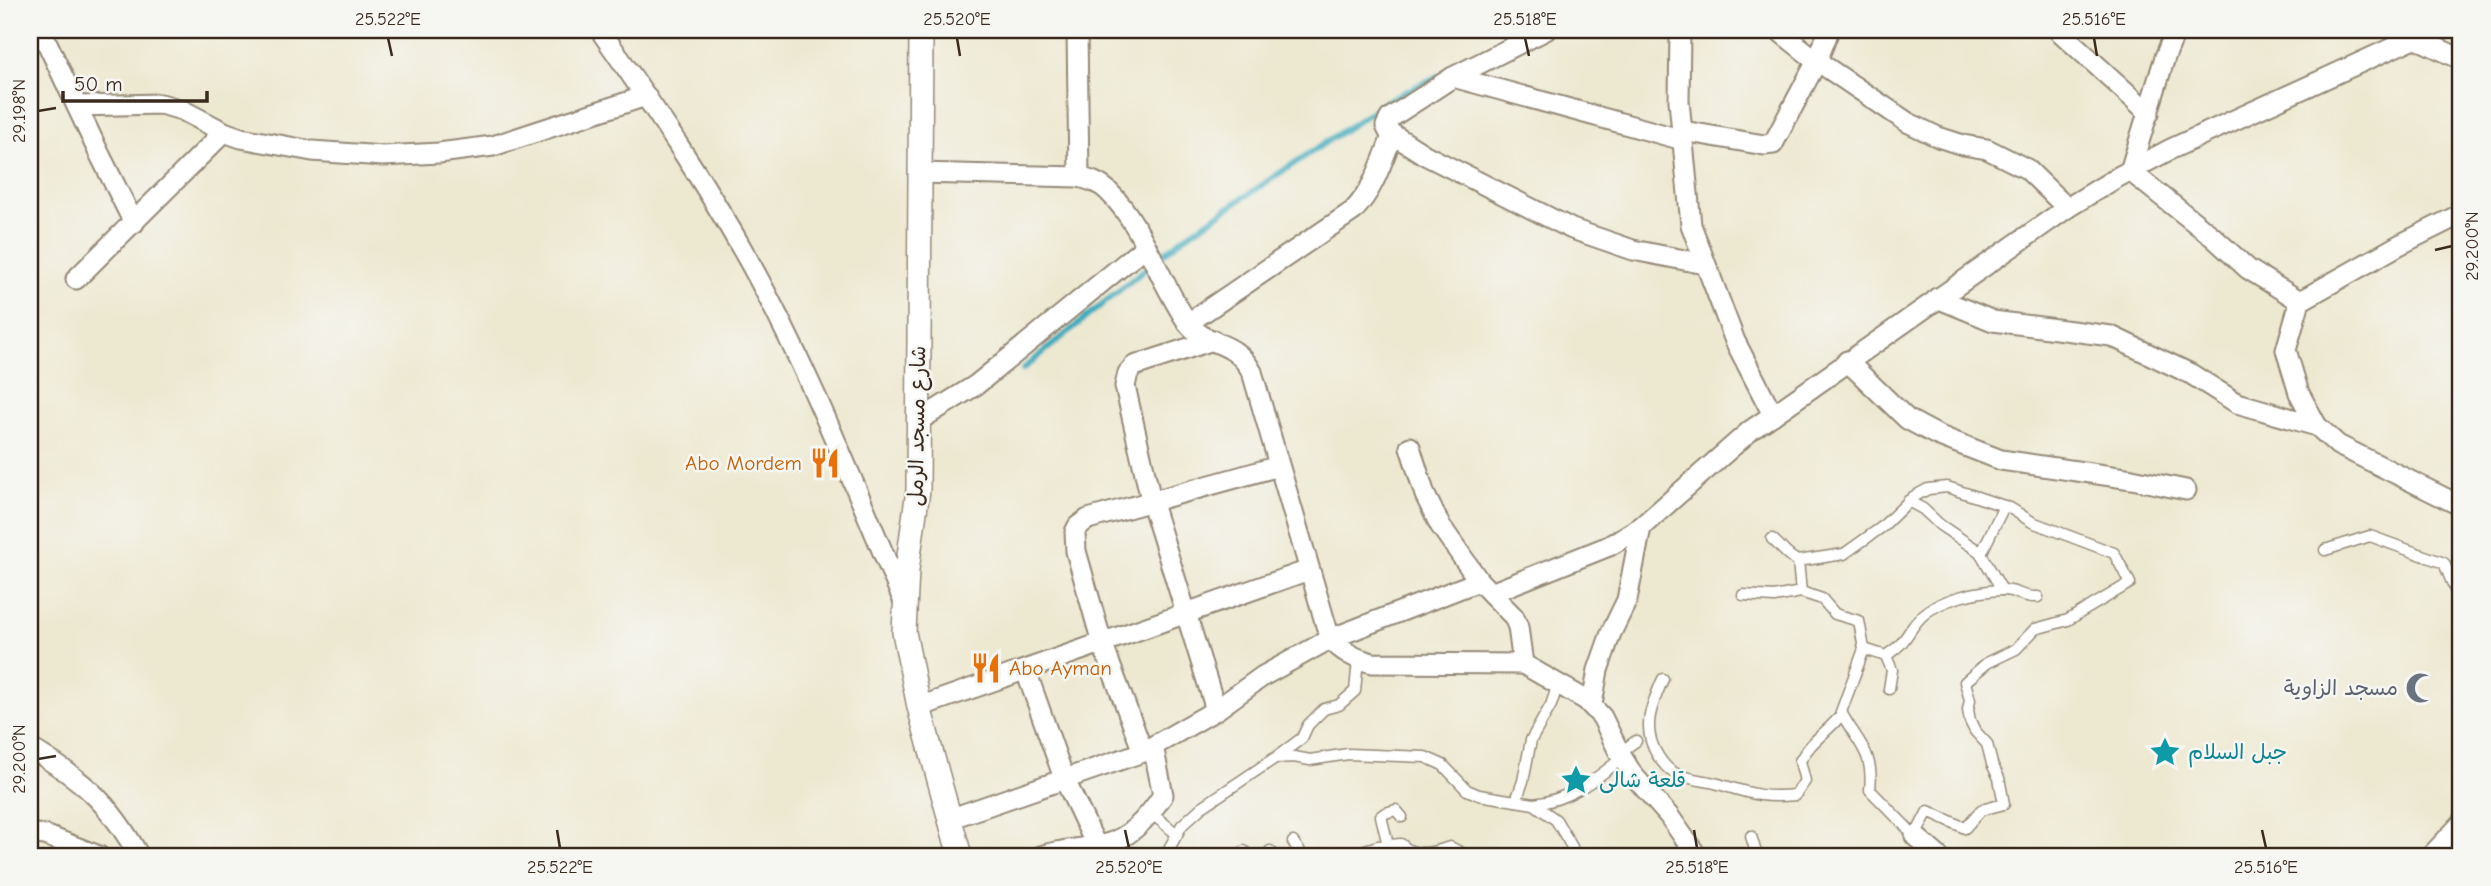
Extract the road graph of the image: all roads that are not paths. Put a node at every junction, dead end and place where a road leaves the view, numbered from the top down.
1 (41, 30) edge
2 (600, 30) edge
3 (921, 30) edge
4 (1077, 30) edge
5 (1546, 30) edge
6 (1680, 30) edge
7 (1778, 30) edge
8 (1829, 30) edge
9 (2058, 30) edge
10 (2176, 30) edge
11 (2406, 34) edge
12 (2461, 59) edge
13 (1817, 61) junction
14 (1453, 77) junction
15 (646, 96) junction
16 (77, 106) junction
17 (2149, 113) junction
18 (224, 132) junction
19 (1392, 136) junction
20 (1683, 136) junction
21 (2130, 171) junction
22 (919, 173) junction
23 (1079, 177) junction
24 (2067, 208) junction
25 (2461, 214) edge
26 (134, 223) junction
27 (1145, 247) junction
28 (1705, 264) junction
29 (76, 279) dead end
30 (1937, 298) junction
31 (2300, 301) junction
32 (1188, 323) junction
33 (1213, 340) junction
34 (1847, 361) junction
35 (1773, 415) junction
36 (918, 421) junction
37 (2317, 426) junction
38 (1410, 447) dead end
39 (1279, 466) junction
40 (2186, 490) dead end
41 (1151, 500) junction
42 (1908, 501) junction
43 (2004, 506) junction
44 (2461, 506) edge
45 (1641, 527) junction
46 (1772, 539) dead end
47 (2325, 550) dead end
48 (1981, 554) junction
49 (1798, 561) junction
50 (1309, 570) junction
51 (1485, 587) junction
52 (2002, 590) junction
53 (1801, 592) junction
54 (1743, 595) dead end
55 (2038, 597) dead end
56 (905, 602) junction
57 (2461, 604) edge
58 (1185, 614) junction
59 (1330, 639) junction
60 (1102, 643) junction
61 (1864, 649) junction
62 (1886, 656) junction
63 (1358, 660) junction
64 (1524, 664) junction
65 (1026, 671) junction
66 (1663, 678) dead end
67 (1558, 684) junction
68 (1889, 689) dead end
69 (1592, 704) junction
70 (919, 708) junction
71 (1216, 710) junction
72 (1842, 714) junction
73 (1636, 741) dead end
74 (30, 748) edge
75 (1148, 749) junction
76 (1621, 756) junction
77 (1275, 758) junction
78 (1064, 778) junction
79 (1516, 801) junction
80 (1534, 804) junction
81 (1151, 813) junction
82 (1402, 817) dead end
83 (949, 819) junction
84 (2461, 824) edge
85 (1177, 834) junction
86 (1751, 836) dead end
87 (1914, 836) junction
88 (30, 837) edge
89 (1293, 842) dead end
90 (1388, 845) junction
91 (1096, 851) edge
92 (1357, 855) edge
93 (1692, 855) edge
94 (99, 856) edge
95 (139, 856) edge
96 (960, 856) edge
97 (1041, 856) edge
98 (1165, 856) edge
99 (1303, 856) edge
100 (1340, 856) edge
101 (1468, 856) edge
102 (1573, 856) edge
103 (1757, 856) edge
104 (1938, 856) edge
105 (2431, 856) edge

1 - 16 street
2 - 15 street
3 - 22 street, شارع مسجد الرمل
4 - 23 street
5 - 14 street
6 - 20 street
7 - 13 street
8 - 13 street
9 - 17 street
10 - 17 street
11 - 12 street
11 - 21 street
13 - 20 street
13 - 24 street
14 - 19 street
14 - 20 street
15 - 18 street
15 - 56 street
16 - 18 street
16 - 26 street
17 - 21 street
18 - 26 street
19 - 28 street
19 - 32 street
20 - 28 street
21 - 24 street
21 - 31 street
22 - 23 street
22 - 36 street, شارع مسجد الرمل
23 - 27 street
24 - 30 street
25 - 31 street
26 - 29 street
27 - 32 street
27 - 36 street
28 - 35 street
30 - 34 street
30 - 37 street
31 - 37 street
32 - 33 street
33 - 39 street
33 - 41 street
34 - 35 street
34 - 40 street
35 - 45 street
36 - 56 street, شارع مسجد الرمل
37 - 44 street
38 - 51 street
39 - 41 street
39 - 50 street
41 - 58 street
41 - 60 street
42 - 43 lane
42 - 48 lane
42 - 49 lane
43 - 48 lane
43 - 87 lane
45 - 51 street
45 - 69 street
46 - 49 lane
47 - 57 lane
48 - 52 lane
49 - 53 lane
50 - 58 street
50 - 59 street
51 - 59 street
51 - 64 street
52 - 55 lane
52 - 62 lane
53 - 54 lane
53 - 61 lane
56 - 70 street, شارع مسجد الرمل
58 - 60 street
58 - 71 street
59 - 63 street
59 - 71 street
60 - 65 street
60 - 75 street
61 - 62 lane
61 - 72 lane
62 - 68 lane
63 - 64 street
63 - 77 lane
64 - 67 street
65 - 70 street
65 - 78 street
66 - 72 lane
67 - 69 street
67 - 79 lane
69 - 76 street
70 - 83 street, شارع مسجد الرمل
71 - 75 street
72 - 87 lane
73 - 76 lane
74 - 95 street
75 - 78 street
75 - 81 street
76 - 80 lane
76 - 93 street
77 - 79 lane
77 - 85 lane
78 - 83 street
78 - 91 street
79 - 80 lane
80 - 102 lane
81 - 85 lane
81 - 91 street
82 - 90 lane
83 - 96 street, شارع مسجد الرمل
84 - 105 street
85 - 98 lane
86 - 103 lane
87 - 104 street
88 - 94 street
89 - 99 lane
90 - 92 lane
90 - 101 lane
91 - 97 street
92 - 100 lane

